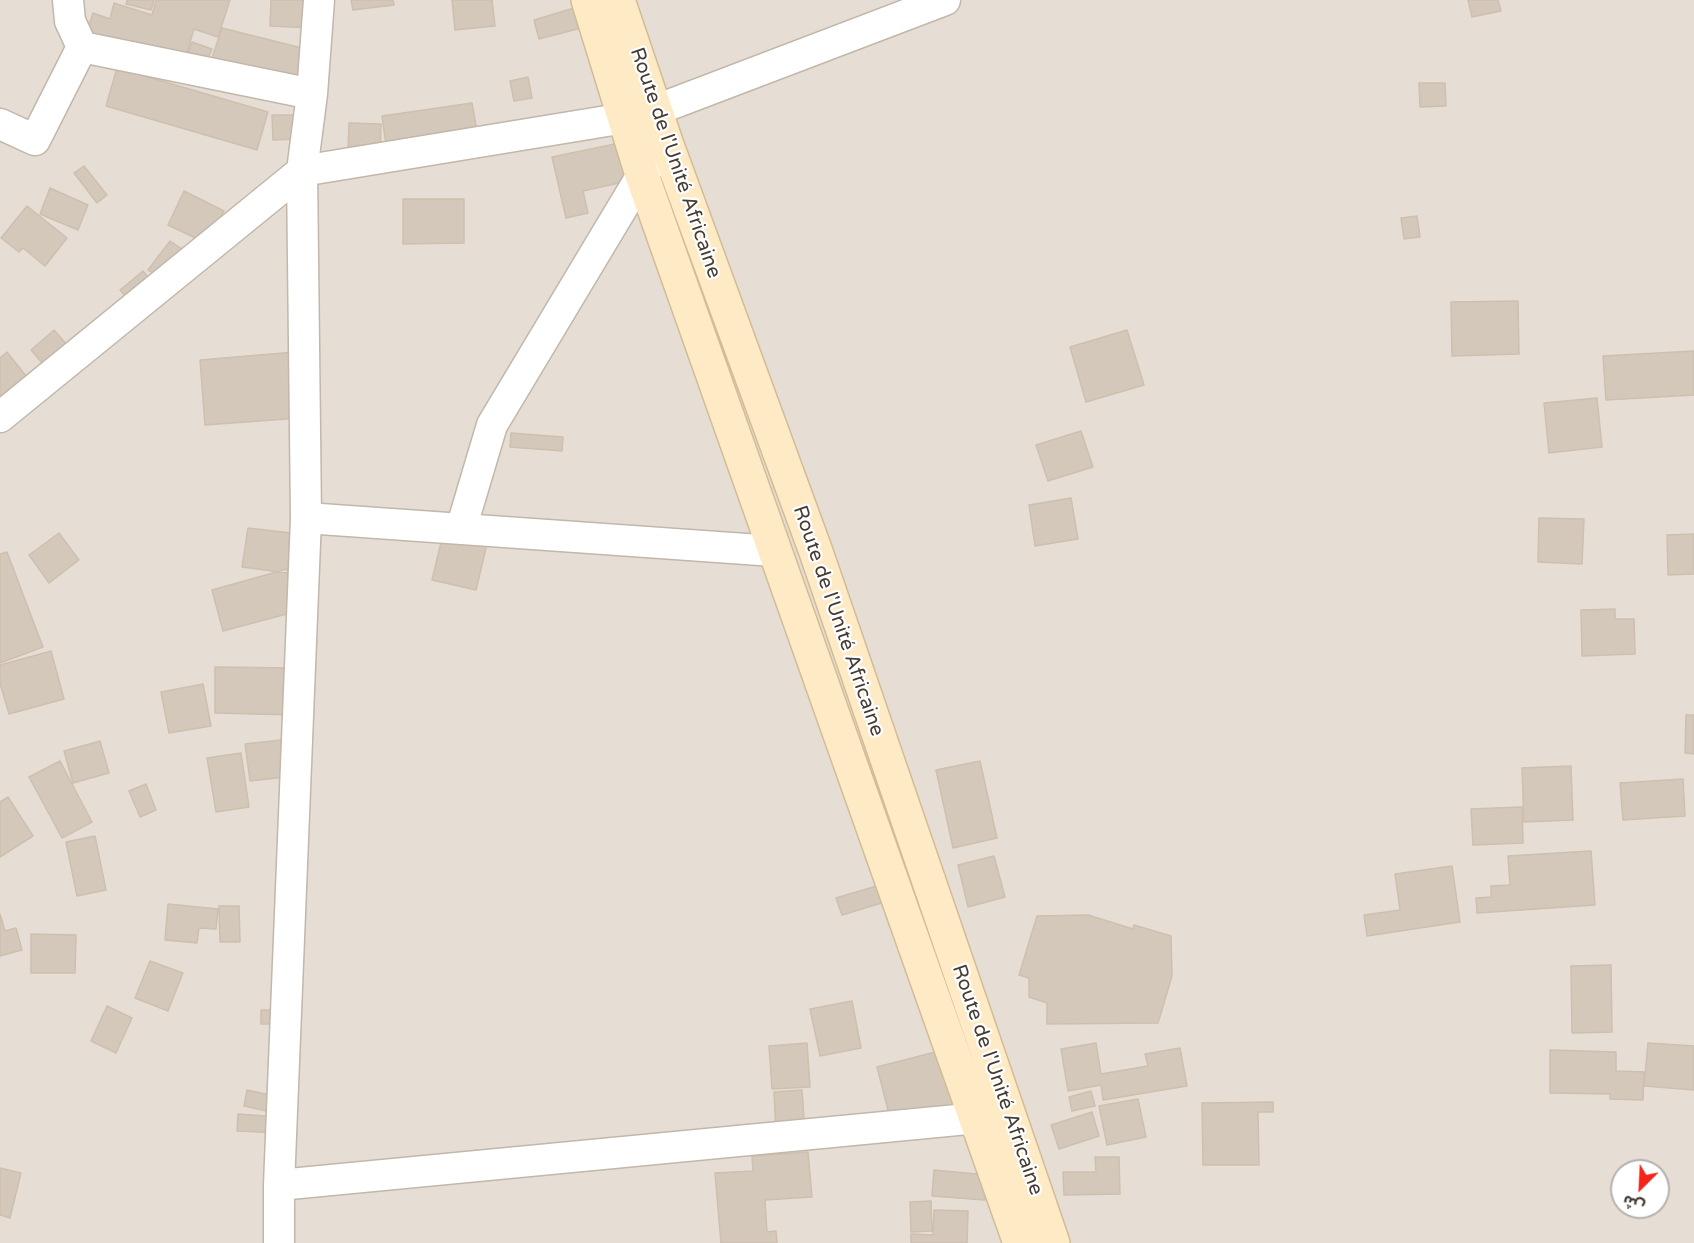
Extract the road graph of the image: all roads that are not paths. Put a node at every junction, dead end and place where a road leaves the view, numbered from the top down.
1 (68, 0) edge
2 (319, 0) edge
3 (588, 0) edge
4 (618, 0) edge
5 (945, 0) edge
6 (82, 47) junction
7 (312, 94) junction
8 (656, 110) junction
9 (625, 118) junction
10 (0, 124) edge
11 (667, 145) junction
12 (302, 171) junction
13 (642, 175) junction
14 (0, 417) edge
15 (306, 518) junction
16 (461, 529) junction
17 (774, 551) junction
18 (992, 1116) junction
19 (279, 1185) junction
20 (279, 1243) edge
21 (1020, 1243) edge
22 (1053, 1243) edge

1 - 6 street
2 - 7 street
3 - 9 main road, Route de l'Unité Africaine
4 - 8 main road, Route de l'Unité Africaine
5 - 8 street
6 - 7 street
6 - 10 street
7 - 12 street
8 - 9 street
8 - 11 main road, Route de l'Unité Africaine
9 - 12 street
9 - 13 main road, Route de l'Unité Africaine
11 - 13 street
11 - 18 main road, Route de l'Unité Africaine
12 - 14 street
12 - 15 street
13 - 16 street
13 - 17 main road, Route de l'Unité Africaine
15 - 16 street
15 - 19 street
16 - 17 street
17 - 18 main road, Route de l'Unité Africaine
18 - 19 street
18 - 21 main road, Route de l'Unité Africaine
18 - 22 main road, Route de l'Unité Africaine
19 - 20 street

